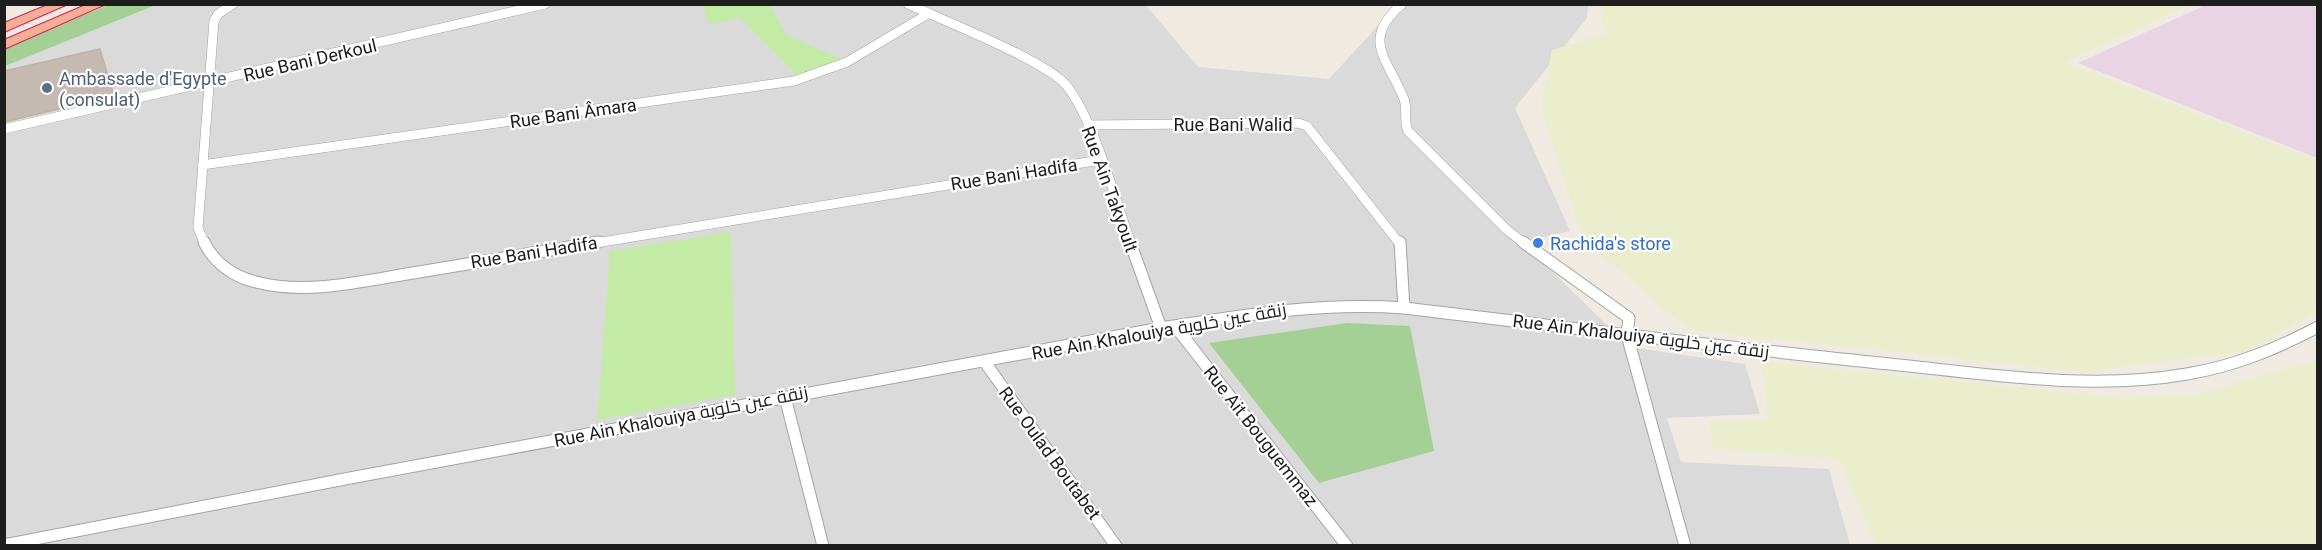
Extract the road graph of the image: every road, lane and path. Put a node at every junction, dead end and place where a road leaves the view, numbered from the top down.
1 (39, 4) edge
2 (62, 4) edge
3 (77, 4) edge
4 (99, 4) edge
5 (233, 4) edge
6 (545, 4) edge
7 (908, 4) edge
8 (1402, 4) edge
9 (928, 14) junction
10 (4, 18) edge
11 (4, 28) edge
12 (4, 35) edge
13 (4, 45) edge
14 (209, 84) junction
15 (1088, 125) junction
16 (4, 129) edge
17 (1100, 160) junction
18 (202, 165) junction
19 (1404, 308) junction
20 (1175, 326) junction
21 (2318, 327) edge
22 (1161, 328) junction
23 (1627, 335) junction
24 (984, 361) junction
25 (784, 397) junction
26 (4, 545) edge
27 (823, 546) edge
28 (1116, 546) edge
29 (1347, 546) edge
30 (1685, 546) edge

1 - 10 highway
2 - 11 highway
3 - 12 highway
4 - 13 highway
5 - 14 street, Rue Bani Hadifa
6 - 14 street, Rue Bani Derkoul
7 - 9 street, Rue Ain Takyoult
8 - 23 street
9 - 15 street, Rue Ain Takyoult
9 - 18 street, Rue Bani Âmara
14 - 16 street, Rue Bani Derkoul
14 - 18 street, Rue Bani Hadifa
15 - 17 street, Rue Ain Takyoult
15 - 19 street, Rue Bani Walid
17 - 18 street, Rue Bani Hadifa
17 - 22 street, Rue Ain Takyoult
19 - 20 street, Rue Ain Khalouiya زنقة عين خلوية
19 - 23 street, Rue Ain Khalouiya زنقة عين خلوية
20 - 22 street, Rue Ain Khalouiya زنقة عين خلوية
20 - 29 street, Rue Ait Bouguemmaz
21 - 23 street, Rue Ain Khalouiya زنقة عين خلوية
22 - 24 street, Rue Ain Khalouiya زنقة عين خلوية
23 - 30 street
24 - 25 street, Rue Ain Khalouiya زنقة عين خلوية
24 - 28 street, Rue Oulad Boutabet
25 - 26 street, Rue Ain Khalouiya زنقة عين خلوية
25 - 27 street

